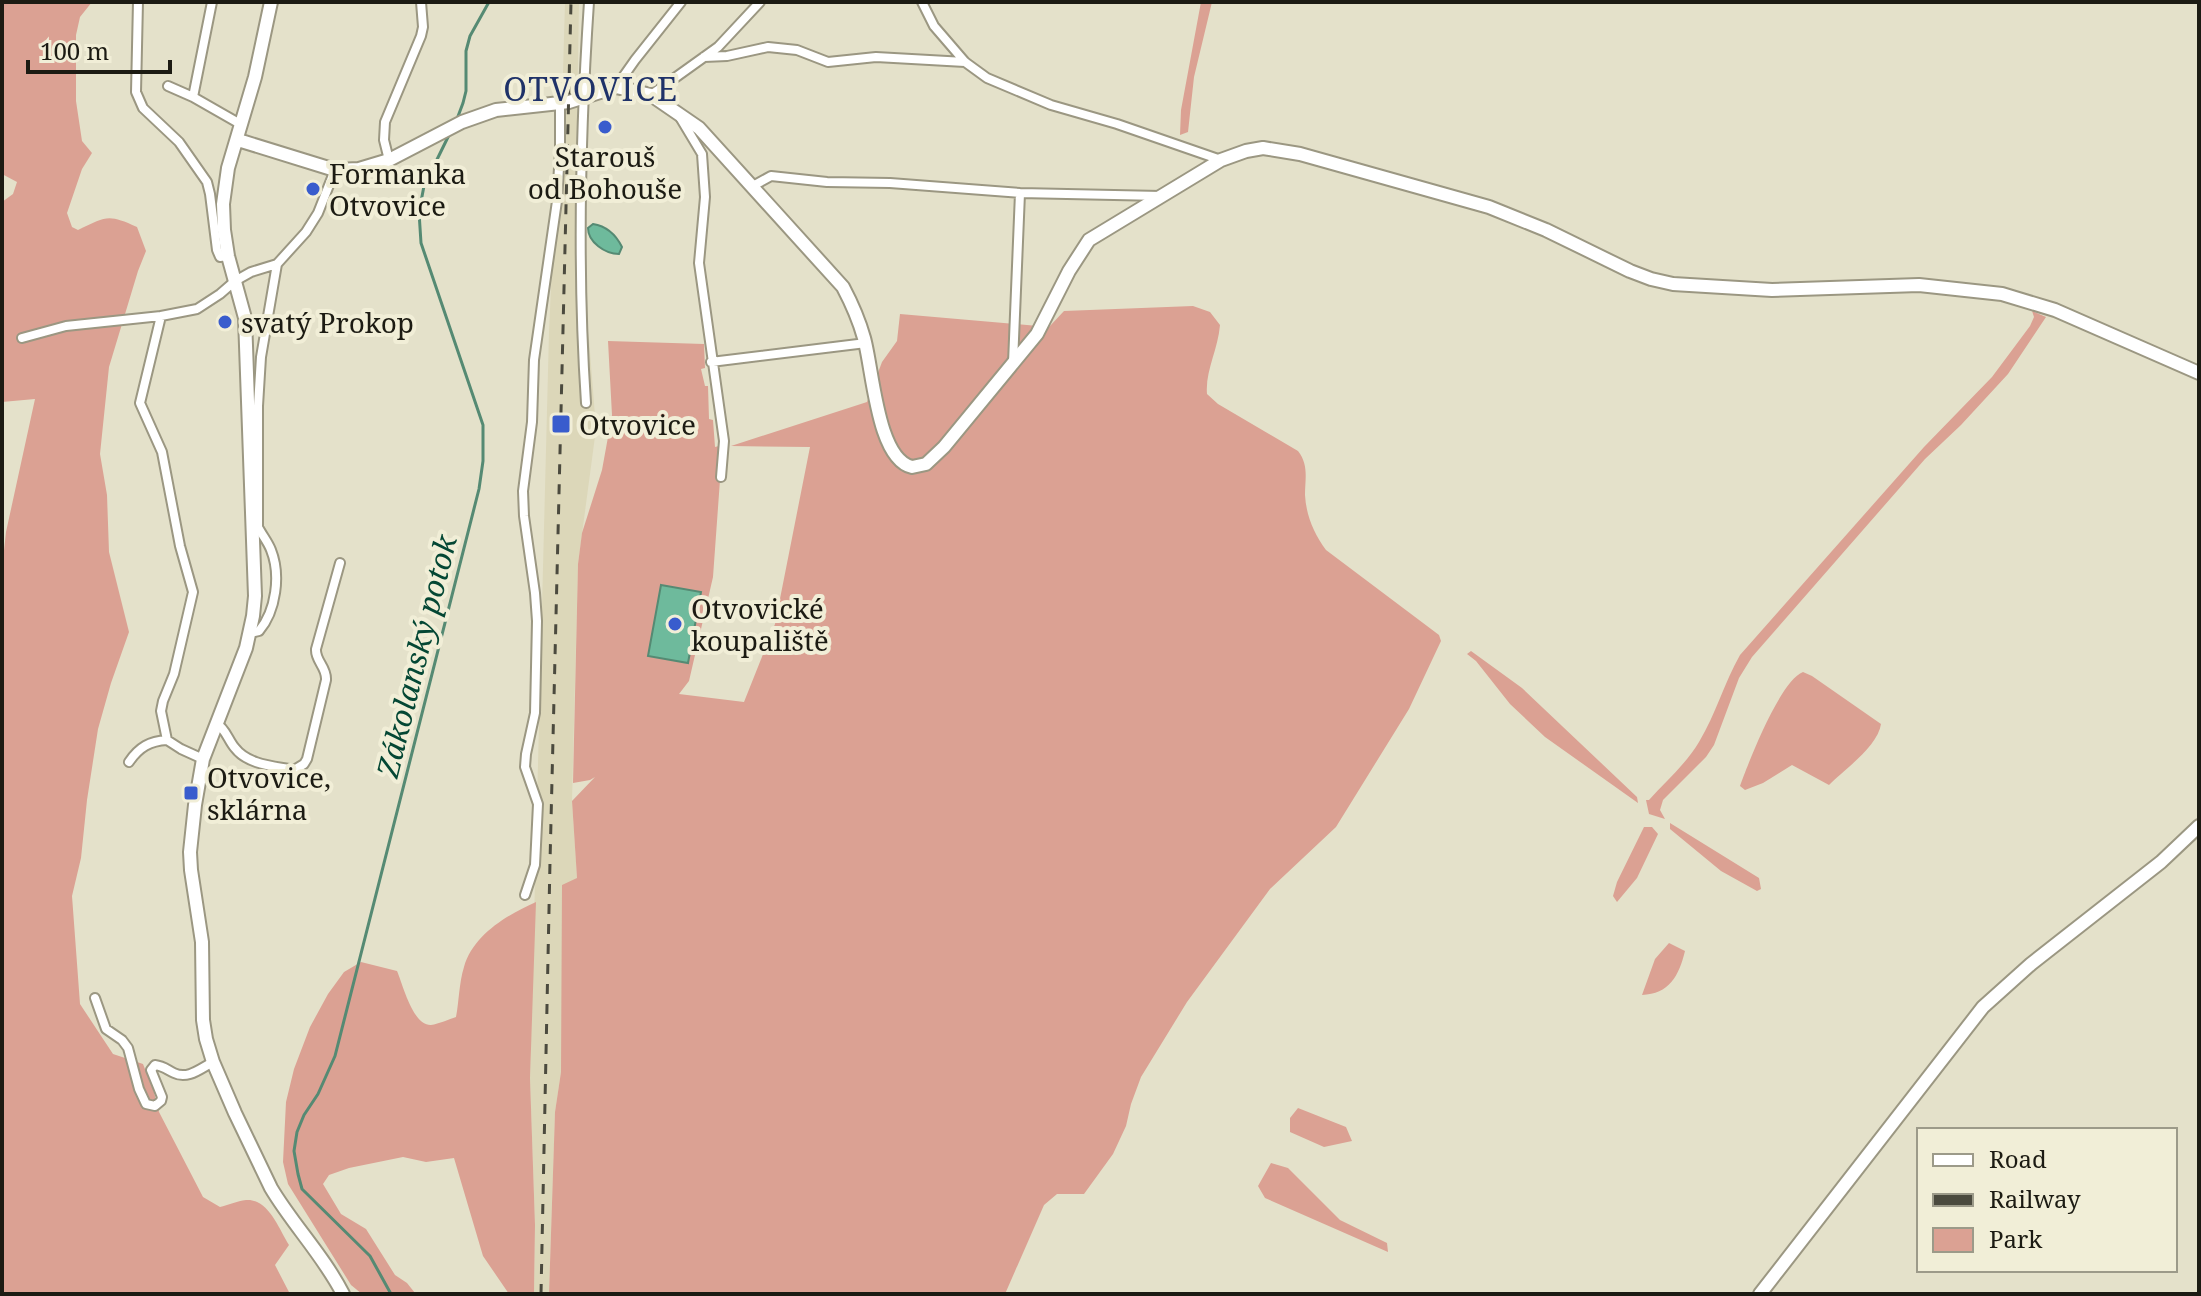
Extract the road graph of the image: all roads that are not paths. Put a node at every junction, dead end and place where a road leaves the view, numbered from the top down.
1 (138, 2) edge
2 (212, 2) edge
3 (271, 2) edge
4 (421, 2) edge
5 (589, 2) edge
6 (681, 2) edge
7 (760, 2) edge
8 (922, 2) edge
9 (704, 57) junction
10 (965, 62) junction
11 (168, 86) dead end
12 (616, 87) junction
13 (651, 95) junction
14 (193, 97) junction
15 (582, 98) junction
16 (560, 103) junction
17 (679, 115) junction
18 (242, 125) junction
19 (238, 140) junction
20 (389, 160) junction
21 (1221, 160) junction
22 (335, 170) junction
23 (751, 187) junction
24 (1020, 193) junction
25 (1162, 196) junction
26 (228, 256) junction
27 (277, 264) junction
28 (235, 281) junction
29 (161, 316) junction
30 (22, 338) dead end
31 (866, 343) junction
32 (711, 362) junction
33 (1013, 364) junction
34 (2199, 373) edge
35 (586, 403) dead end
36 (721, 477) dead end
37 (255, 530) junction
38 (340, 563) dead end
39 (250, 633) junction
40 (216, 723) junction
41 (167, 740) junction
42 (203, 759) junction
43 (129, 762) dead end
44 (2199, 826) edge
45 (525, 895) dead end
46 (95, 998) dead end
47 (213, 1062) junction
48 (343, 1294) edge
49 (1760, 1294) edge

1 - 26 street
2 - 14 street
3 - 18 street
4 - 20 street
5 - 15 street
6 - 12 street
7 - 9 street
8 - 10 street
9 - 10 street
9 - 13 street
10 - 21 street
11 - 14 street
12 - 13 street
12 - 15 street
13 - 17 street
14 - 18 street
15 - 16 street
15 - 35 street
16 - 20 street
16 - 45 street
17 - 23 street
17 - 32 street
18 - 19 street
19 - 22 street
19 - 26 street
20 - 22 street
21 - 25 street
21 - 34 street
22 - 27 street
23 - 24 street
23 - 31 street
24 - 25 street
24 - 33 street
25 - 33 street
26 - 28 street
27 - 28 street
27 - 37 street
28 - 29 street
28 - 37 street
29 - 30 street
29 - 41 street
31 - 32 street
31 - 33 street
32 - 36 street
37 - 39 street
37 - 39 street
38 - 40 street
39 - 40 street
40 - 42 street
41 - 42 street
41 - 43 street
42 - 47 street
44 - 49 street
46 - 47 street
47 - 48 street

